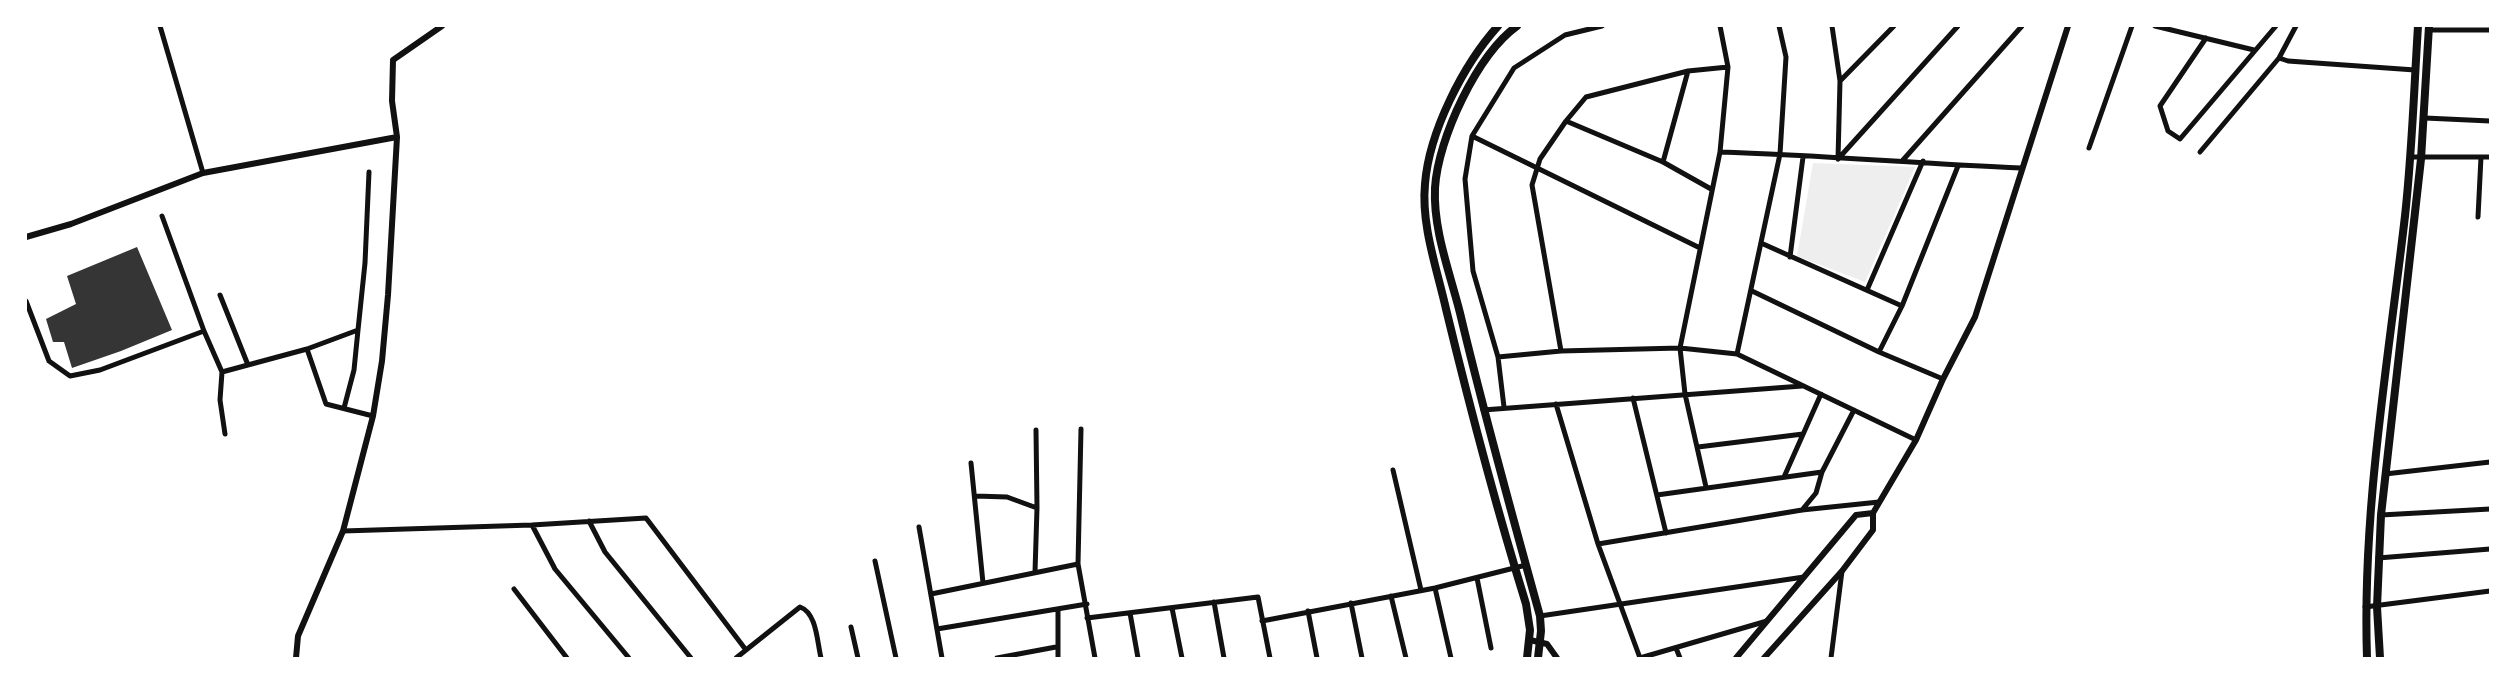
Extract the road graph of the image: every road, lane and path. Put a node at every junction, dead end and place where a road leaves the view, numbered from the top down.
1 (160, 26) edge
2 (442, 26) edge
3 (1498, 26) edge
4 (1517, 26) edge
5 (1602, 26) edge
6 (1720, 26) edge
7 (1779, 26) edge
8 (1832, 26) edge
9 (1894, 26) edge
10 (1958, 26) edge
11 (2022, 26) edge
12 (2068, 26) edge
13 (2132, 26) edge
14 (2156, 26) edge
15 (2276, 26) edge
16 (2296, 26) edge
17 (2418, 26) edge
18 (2429, 28) edge
19 (2490, 30) edge
20 (2206, 38) junction
21 (2254, 50) junction
22 (2279, 58) junction
23 (1728, 67) junction
24 (2415, 70) junction
25 (1688, 71) junction
26 (1840, 81) junction
27 (2425, 118) junction
28 (1566, 121) junction
29 (2490, 121) edge
30 (1472, 136) junction
31 (397, 137) junction
32 (2090, 148) dead end
33 (1720, 152) junction
34 (2200, 152) dead end
35 (1780, 154) junction
36 (1803, 156) junction
37 (2410, 157) junction
38 (2481, 157) junction
39 (2490, 157) edge
40 (1838, 159) junction
41 (2421, 159) junction
42 (1904, 160) junction
43 (1923, 161) junction
44 (1663, 162) junction
45 (1958, 166) junction
46 (2022, 168) junction
47 (1537, 169) junction
48 (369, 171) dead end
49 (202, 173) junction
50 (1711, 189) junction
51 (162, 216) dead end
52 (2478, 217) dead end
53 (26, 237) edge
54 (1761, 243) junction
55 (1700, 248) junction
56 (2401, 251) junction
57 (2411, 252) junction
58 (1790, 257) junction
59 (1867, 290) junction
60 (1752, 291) junction
61 (220, 295) dead end
62 (26, 301) edge
63 (1902, 306) junction
64 (358, 330) junction
65 (204, 331) junction
66 (1680, 348) junction
67 (307, 349) junction
68 (1561, 351) junction
69 (1879, 352) junction
70 (1737, 354) junction
71 (1498, 357) junction
72 (248, 365) junction
73 (222, 372) junction
74 (1943, 379) junction
75 (1804, 386) junction
76 (1685, 394) junction
77 (1821, 394) junction
78 (1633, 398) junction
79 (1556, 404) junction
80 (1504, 407) junction
81 (344, 408) junction
82 (1483, 410) junction
83 (1854, 410) junction
84 (373, 416) junction
85 (1081, 429) dead end
86 (1036, 430) dead end
87 (225, 434) dead end
88 (1803, 434) junction
89 (1916, 440) junction
90 (1698, 447) junction
91 (2490, 462) edge
92 (971, 463) dead end
93 (1394, 470) dead end
94 (1822, 472) junction
95 (2385, 474) junction
96 (1785, 477) junction
97 (1706, 487) junction
98 (1657, 495) junction
99 (975, 496) junction
100 (1879, 502) junction
101 (1037, 508) junction
102 (2490, 508) edge
103 (1802, 510) junction
104 (1873, 513) junction
105 (2381, 514) junction
106 (589, 521) junction
107 (531, 525) junction
108 (920, 527) dead end
109 (343, 531) junction
110 (1666, 532) junction
111 (1598, 544) junction
112 (2490, 549) edge
113 (2379, 558) junction
114 (875, 561) dead end
115 (1078, 564) junction
116 (1526, 565) junction
117 (1515, 568) junction
118 (1842, 571) junction
119 (1035, 572) junction
120 (1804, 577) junction
121 (1477, 578) junction
122 (983, 583) junction
123 (514, 588) dead end
124 (1435, 588) junction
125 (1421, 590) junction
126 (2490, 591) edge
127 (931, 594) junction
128 (1391, 596) junction
129 (1214, 602) junction
130 (1351, 603) junction
131 (1619, 603) junction
132 (1087, 604) junction
133 (2365, 607) junction
134 (2377, 607) junction
135 (1172, 608) junction
136 (1058, 610) junction
137 (1308, 611) junction
138 (1130, 613) junction
139 (1540, 616) junction
140 (1087, 618) junction
141 (1262, 621) junction
142 (1767, 621) junction
143 (851, 627) dead end
144 (937, 629) junction
145 (1530, 640) junction
146 (1540, 642) junction
147 (1056, 647) junction
148 (1491, 648) dead end
149 (1676, 648) junction
150 (746, 650) junction
151 (296, 658) edge
152 (567, 658) edge
153 (629, 658) edge
154 (691, 658) edge
155 (736, 658) edge
156 (820, 658) edge
157 (858, 658) edge
158 (896, 658) edge
159 (942, 658) edge
160 (997, 658) edge
161 (1058, 658) edge
162 (1095, 658) edge
163 (1138, 658) edge
164 (1182, 658) edge
165 (1224, 658) edge
166 (1270, 658) edge
167 (1317, 658) edge
168 (1362, 658) edge
169 (1406, 658) edge
170 (1451, 658) edge
171 (1527, 658) edge
172 (1538, 658) edge
173 (1557, 658) edge
174 (1640, 658) edge
175 (1680, 658) edge
176 (1736, 658) edge
177 (1764, 658) edge
178 (1831, 658) edge
179 (2367, 658) edge
180 (2380, 658) edge

1 - 49 street
2 - 31 street
3 - 117 main road
4 - 82 main road
5 - 30 street
6 - 23 street
7 - 35 street
8 - 26 street
9 - 26 street
10 - 40 street
11 - 42 street
12 - 46 street
13 - 32 street
14 - 20 street
15 - 21 street
16 - 22 street
17 - 24 main road
18 - 19 street
18 - 27 main road
20 - 21 street
20 - 21 street
22 - 24 street
22 - 34 street
23 - 25 street
23 - 33 street
24 - 37 main road
25 - 28 street
25 - 44 street
26 - 40 street
27 - 29 street
27 - 41 main road
28 - 44 street
28 - 47 street
30 - 47 street
30 - 71 street
31 - 49 street
31 - 84 street
33 - 35 street
33 - 50 street
35 - 36 street
35 - 54 street
36 - 40 street
36 - 58 street
37 - 41 street
37 - 56 main road
38 - 39 street
38 - 41 street
38 - 52 street
40 - 42 street
41 - 57 main road
42 - 43 street
43 - 45 street
43 - 59 street
44 - 50 street
45 - 46 street
45 - 63 street
46 - 74 street
47 - 55 street
47 - 68 street
48 - 64 street
49 - 53 street
50 - 55 street
51 - 65 street
54 - 58 street
54 - 60 street
55 - 66 street
56 - 57 main road
56 - 133 main road
57 - 95 main road
58 - 59 street
59 - 63 street
60 - 69 street
60 - 70 street
61 - 72 street
62 - 65 street
63 - 69 street
64 - 67 street
64 - 81 street
65 - 73 street
66 - 68 street
66 - 70 street
66 - 76 street
67 - 72 street
67 - 81 street
68 - 71 street
69 - 74 street
70 - 75 street
71 - 80 street
72 - 73 street
73 - 87 street
74 - 89 street
75 - 76 street
75 - 77 street
76 - 78 street
76 - 90 street
77 - 83 street
77 - 88 street
78 - 79 street
78 - 98 street
79 - 80 street
79 - 111 street
80 - 82 street
81 - 84 street
82 - 116 main road
83 - 89 street
83 - 94 street
84 - 109 street
85 - 115 street
86 - 101 street
88 - 90 street
88 - 96 street
89 - 100 street
90 - 97 street
91 - 95 street
92 - 99 street
93 - 125 street
94 - 96 street
94 - 103 street
95 - 105 main road
96 - 97 street
97 - 98 street
98 - 110 street
99 - 101 street
99 - 122 street
100 - 103 street
100 - 104 street
101 - 119 street
102 - 105 street
103 - 110 street
104 - 118 street
104 - 120 street
105 - 113 main road
106 - 107 street
106 - 150 street
106 - 154 street
107 - 109 street
107 - 153 street
108 - 127 street
109 - 151 street
110 - 111 street
111 - 131 street
112 - 113 street
113 - 134 main road
114 - 158 street
115 - 119 street
115 - 132 street
116 - 117 street
116 - 139 main road
117 - 121 street
117 - 145 main road
118 - 177 street
118 - 178 street
119 - 122 street
120 - 131 street
120 - 142 street
121 - 124 street
121 - 148 street
122 - 127 street
123 - 152 street
124 - 125 street
124 - 170 street
125 - 128 street
126 - 134 street
127 - 144 street
128 - 130 street
128 - 169 street
129 - 135 street
129 - 141 street
129 - 165 street
130 - 137 street
130 - 168 street
131 - 139 street
131 - 174 street
132 - 136 street
132 - 140 street
133 - 134 street
133 - 179 main road
134 - 180 main road
135 - 138 street
135 - 164 street
136 - 144 street
136 - 147 street
137 - 141 street
137 - 167 street
138 - 140 street
138 - 163 street
139 - 146 main road
140 - 162 street
141 - 166 street
142 - 149 street
142 - 176 street
143 - 157 street
144 - 159 street
145 - 146 street
145 - 171 main road
146 - 172 main road
146 - 173 street
147 - 160 street
147 - 161 street
149 - 174 street
149 - 175 street
150 - 155 street
150 - 156 street

